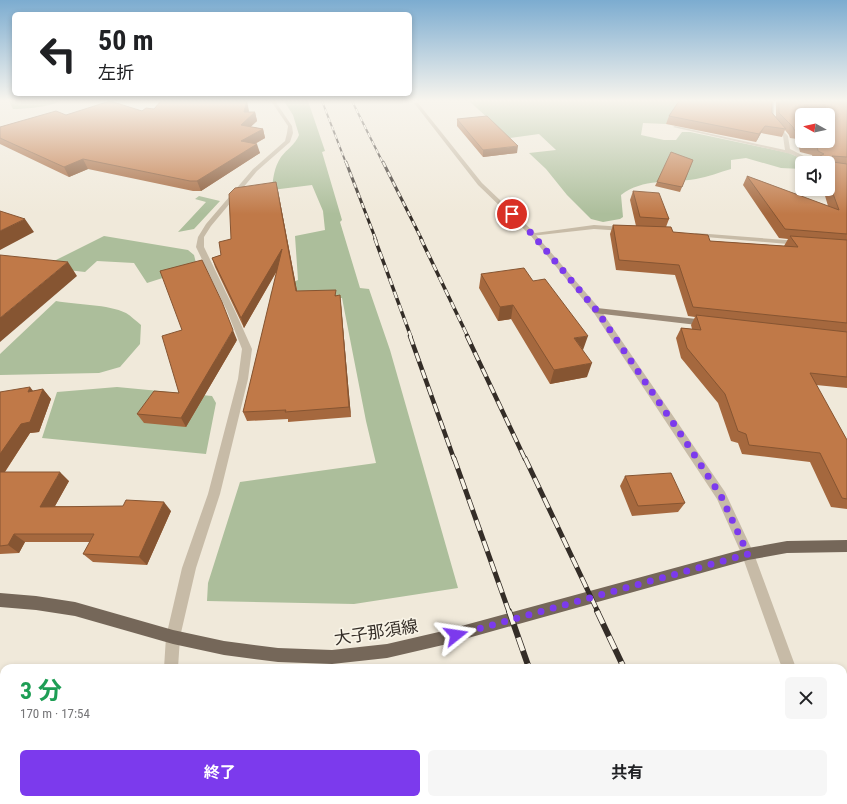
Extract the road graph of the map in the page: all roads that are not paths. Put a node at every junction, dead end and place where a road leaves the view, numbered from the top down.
1 (288, 139) edge
2 (444, 139) edge
3 (729, 139) edge
4 (786, 139) edge
5 (792, 152) junction
6 (800, 156) edge
7 (632, 229) edge
8 (687, 234) edge
9 (533, 235) junction
10 (803, 244) edge
11 (597, 311) junction
12 (717, 324) edge
13 (847, 546) edge
14 (748, 554) junction
15 (0, 600) edge
16 (173, 637) junction
17 (171, 664) edge
18 (788, 664) edge

1 - 16 street
2 - 9 street
3 - 5 street
4 - 5 street
5 - 6 street
7 - 9 street
8 - 10 street
9 - 11 street
11 - 12 main road
11 - 14 street
13 - 14 main road, 大子那須線
14 - 16 main road, 大子那須線
14 - 18 street
15 - 16 main road, 大子那須線
16 - 17 street

